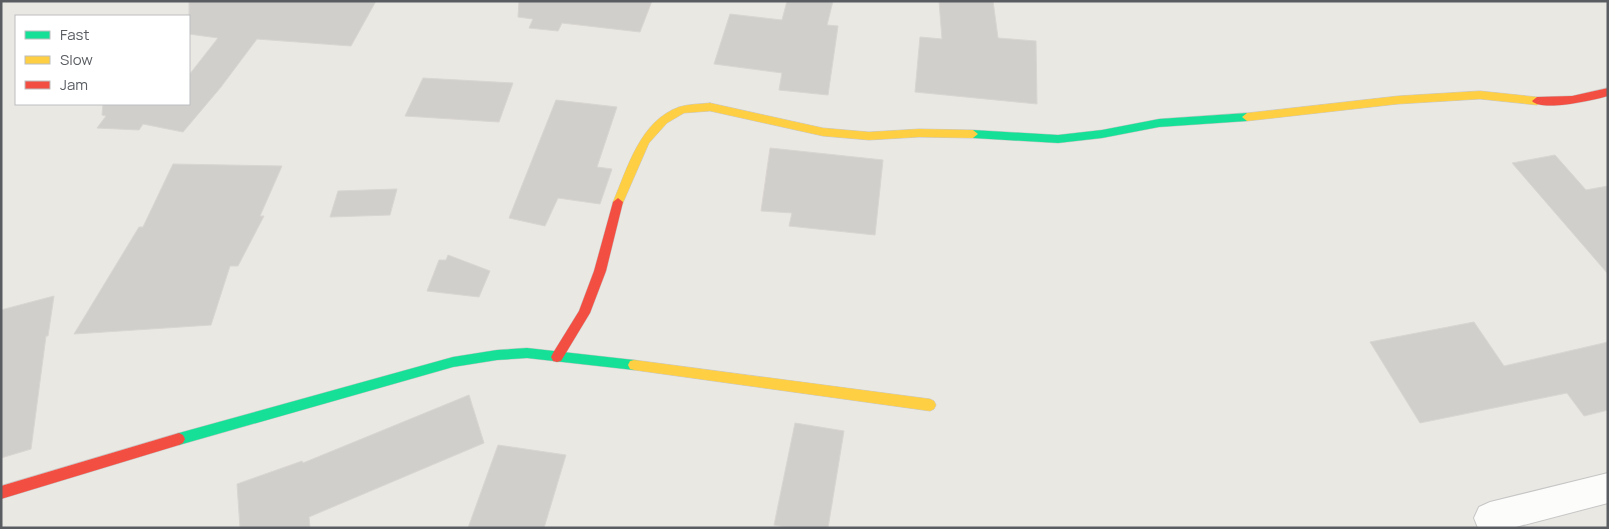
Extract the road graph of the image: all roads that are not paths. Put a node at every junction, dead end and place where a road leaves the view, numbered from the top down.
1 (1608, 92) edge
2 (557, 357) junction
3 (930, 405) dead end
4 (1608, 488) edge
5 (1, 494) edge
6 (1490, 518) dead end

1 - 2 street
2 - 3 street
2 - 5 street
4 - 6 street

